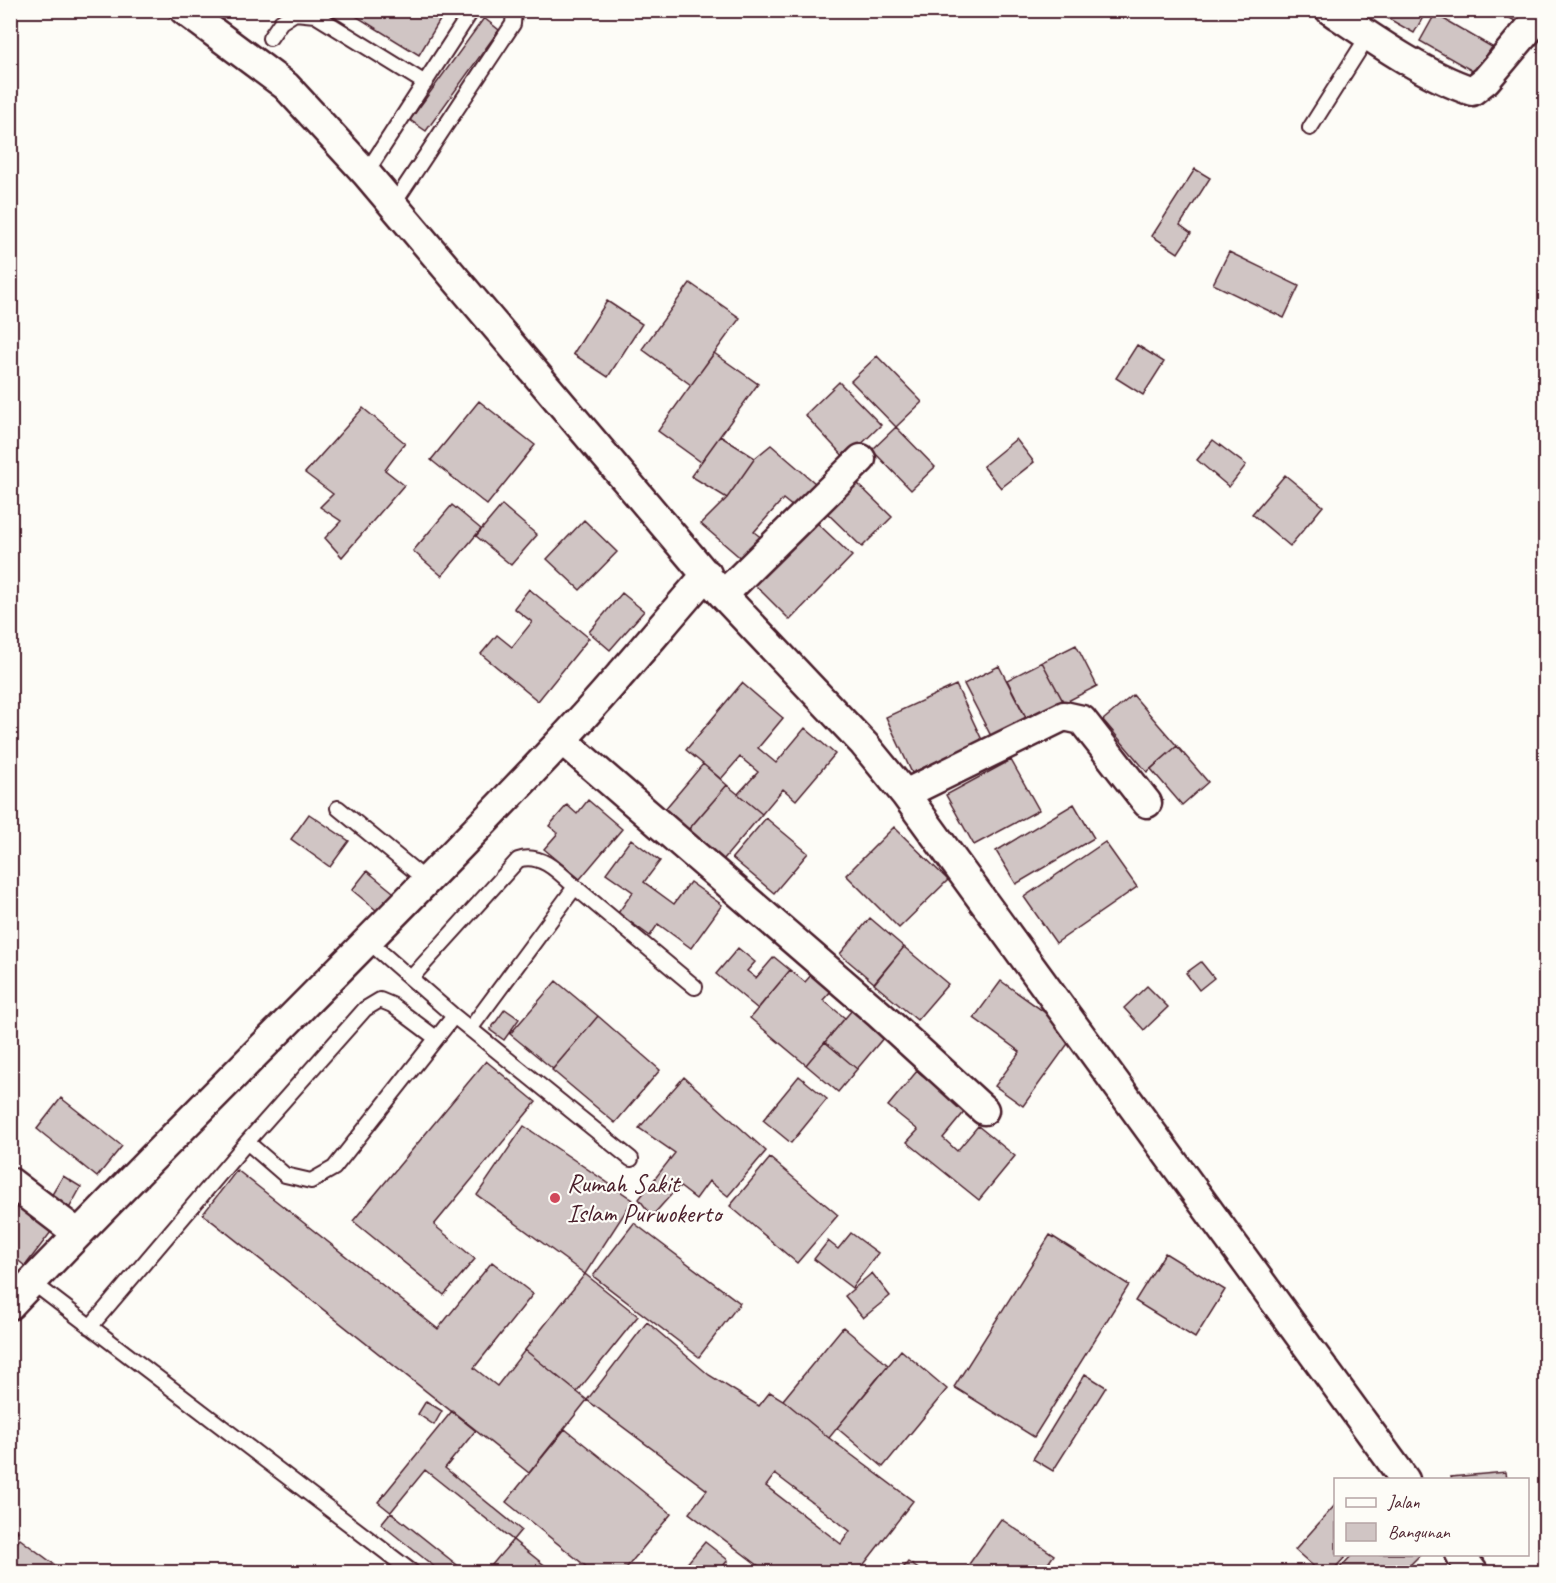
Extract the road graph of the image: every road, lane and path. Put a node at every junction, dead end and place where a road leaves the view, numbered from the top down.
1 (184, 10) edge
2 (472, 10) edge
3 (514, 10) edge
4 (1330, 10) edge
5 (1545, 10) edge
6 (1368, 36) junction
7 (270, 38) dead end
8 (425, 83) junction
9 (1310, 128) dead end
10 (366, 173) junction
11 (393, 206) junction
12 (861, 459) dead end
13 (715, 584) junction
14 (562, 740) junction
15 (905, 794) junction
16 (1147, 803) dead end
17 (338, 808) dead end
18 (427, 881) junction
19 (575, 887) junction
20 (368, 941) junction
21 (411, 978) junction
22 (695, 987) dead end
23 (454, 1016) junction
24 (470, 1029) junction
25 (436, 1038) junction
26 (984, 1110) dead end
27 (247, 1142) junction
28 (631, 1159) dead end
29 (10, 1182) edge
30 (77, 1233) junction
31 (32, 1282) junction
32 (10, 1305) edge
33 (90, 1327) junction
34 (1404, 1478) edge
35 (1461, 1556) edge
36 (412, 1572) edge
37 (1473, 1572) edge

1 - 10 street
2 - 8 lane
3 - 11 lane
4 - 6 street
5 - 6 street
6 - 9 lane
7 - 8 lane
8 - 10 lane
10 - 11 street
11 - 13 street
12 - 13 street
13 - 14 street
13 - 15 street
14 - 18 street
14 - 26 street
15 - 16 street
15 - 34 street
17 - 18 lane
18 - 20 street
19 - 21 lane
19 - 22 lane
19 - 24 lane
20 - 21 lane
20 - 30 street
21 - 23 lane
23 - 24 lane
23 - 25 lane
24 - 28 lane
25 - 27 lane
25 - 27 lane
27 - 33 lane
29 - 30 street
30 - 31 street
31 - 32 street
31 - 33 lane
33 - 36 lane
35 - 37 street

